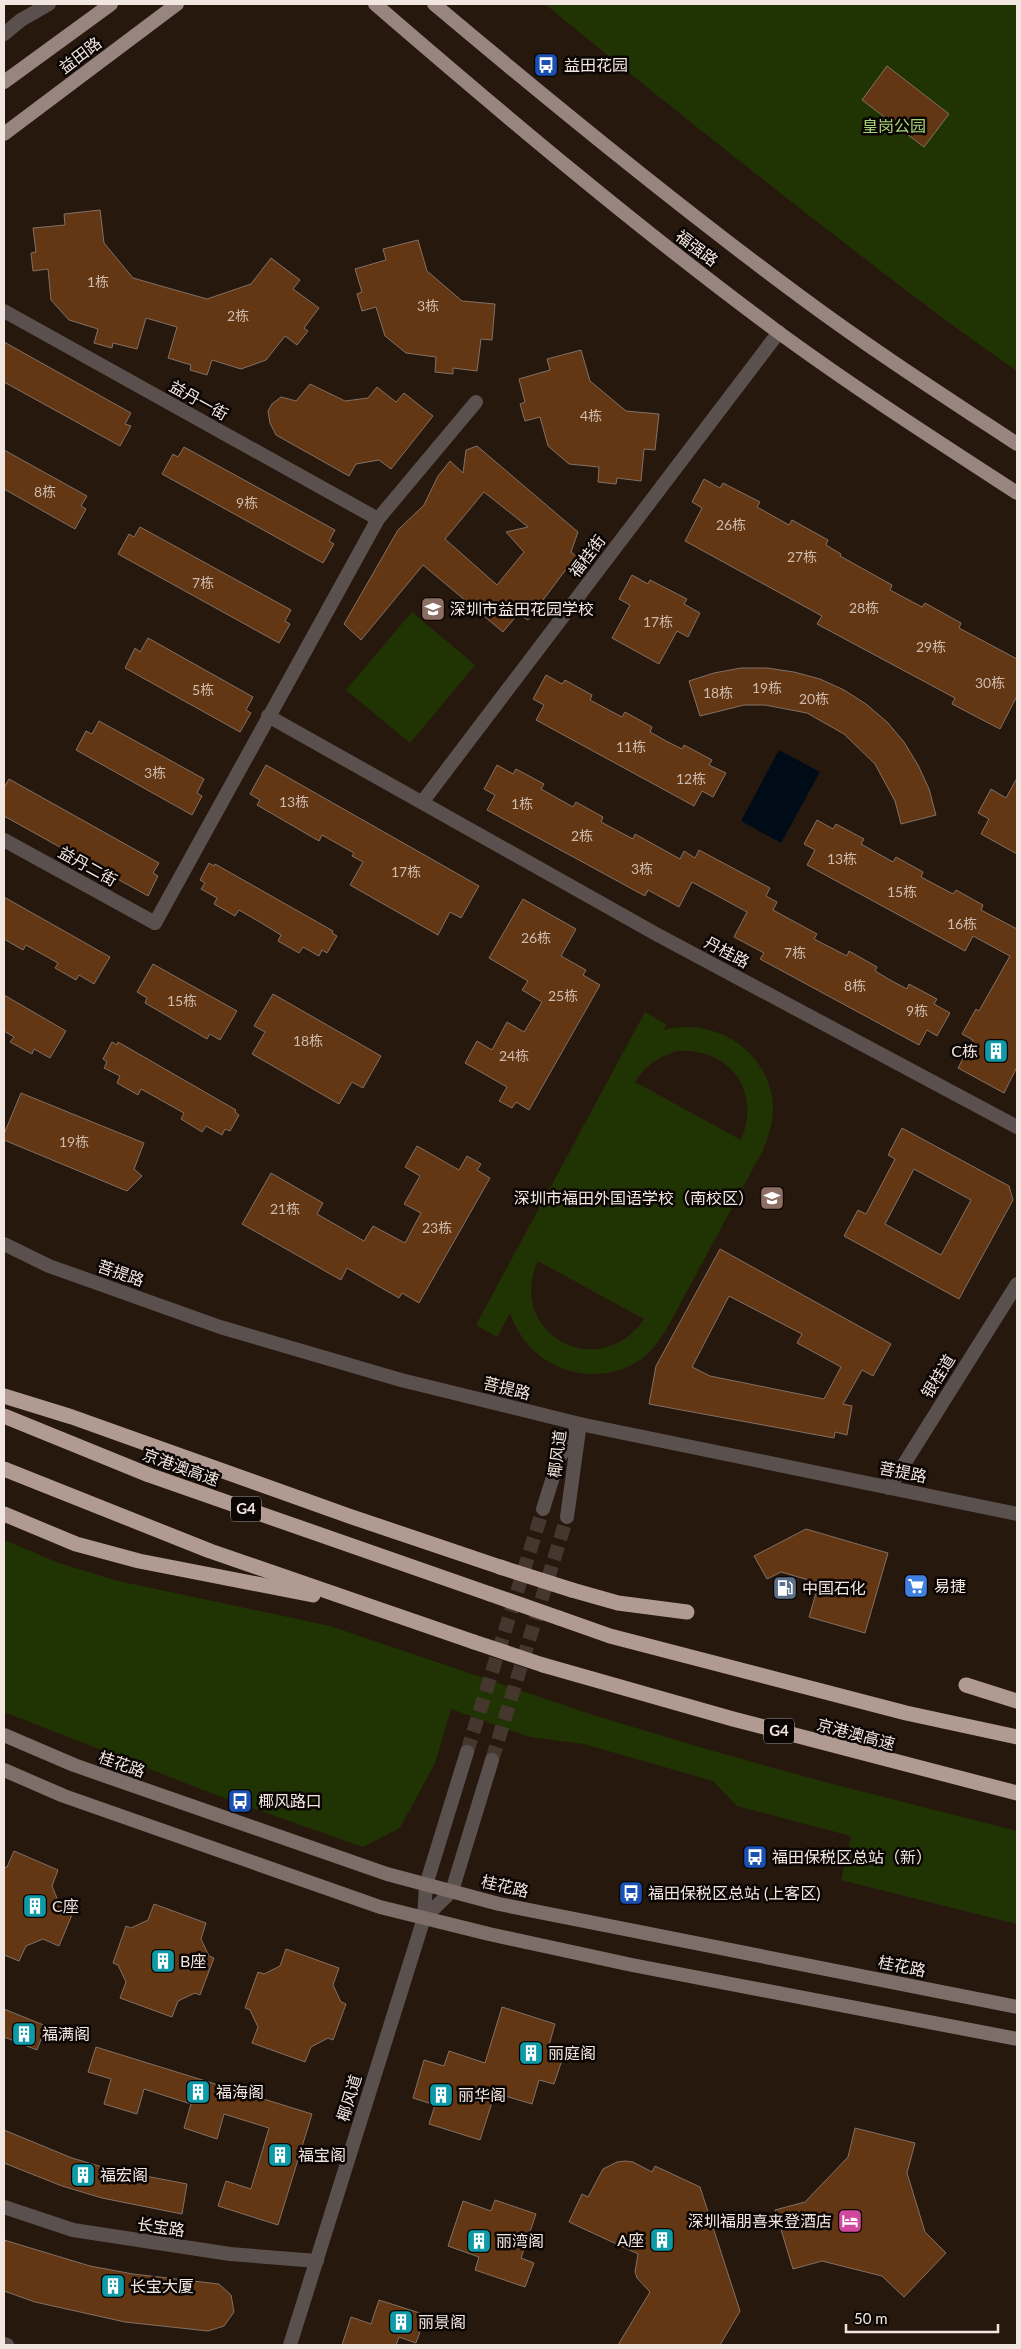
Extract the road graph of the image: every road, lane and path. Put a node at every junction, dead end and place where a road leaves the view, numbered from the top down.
1 (49, 4) edge
2 (111, 4) edge
3 (177, 4) edge
4 (366, 4) edge
5 (434, 4) edge
6 (380, 8) edge
7 (4, 34) edge
8 (4, 82) edge
9 (4, 134) edge
10 (4, 311) edge
11 (780, 332) junction
12 (476, 402) dead end
13 (1017, 444) edge
14 (1017, 493) edge
15 (378, 519) junction
16 (268, 716) junction
17 (423, 801) junction
18 (4, 840) edge
19 (1017, 1127) edge
20 (4, 1244) edge
21 (1017, 1284) edge
22 (4, 1396) edge
23 (4, 1416) edge
24 (580, 1424) junction
25 (4, 1468) edge
26 (889, 1488) junction
27 (543, 1509) tunnel mouth
28 (4, 1514) edge
29 (1017, 1514) edge
30 (567, 1517) tunnel mouth
31 (364, 1605) junction
32 (687, 1612) dead end
33 (966, 1686) dead end
34 (1017, 1702) edge
35 (4, 1735) edge
36 (1017, 1737) edge
37 (467, 1752) tunnel mouth
38 (492, 1760) tunnel mouth
39 (4, 1770) edge
40 (1017, 1793) edge
41 (426, 1885) junction
42 (452, 1892) junction
43 (424, 1918) junction
44 (1017, 2006) edge
45 (1017, 2039) edge
46 (4, 2207) edge
47 (317, 2261) junction
48 (290, 2345) edge

1 - 7 street
2 - 8 main road, 益田路
3 - 9 main road, 益田路
4 - 6 main road, 福强路
5 - 13 main road, 福强路
6 - 11 main road, 福强路
10 - 15 street, 益丹一街
11 - 14 main road, 福强路
11 - 17 street, 福桂街
12 - 15 street
15 - 16 street
16 - 17 street, 丹桂路
16 - 18 street, 益丹二街
17 - 19 street, 丹桂路
20 - 24 street, 菩提路
21 - 26 street, 银桂道
22 - 32 highway, bridge
23 - 36 highway, 京港澳高速 / G4, bridge
24 - 26 street, 菩提路
24 - 27 street, 椰风道
24 - 30 street, 椰风道
25 - 31 highway, G4
26 - 29 street, 菩提路
28 - 31 highway
31 - 40 highway, 京港澳高速 / G4, bridge
33 - 34 highway
35 - 41 main road, 桂花路
37 - 41 street, 椰风道
38 - 42 street
39 - 43 main road
41 - 42 main road, 桂花路
41 - 43 street, 椰风道
42 - 43 street, 椰风道
42 - 44 main road, 桂花路
43 - 45 main road
43 - 47 street, 椰风道
46 - 47 street, 长宝路
47 - 48 street, 椰风道

